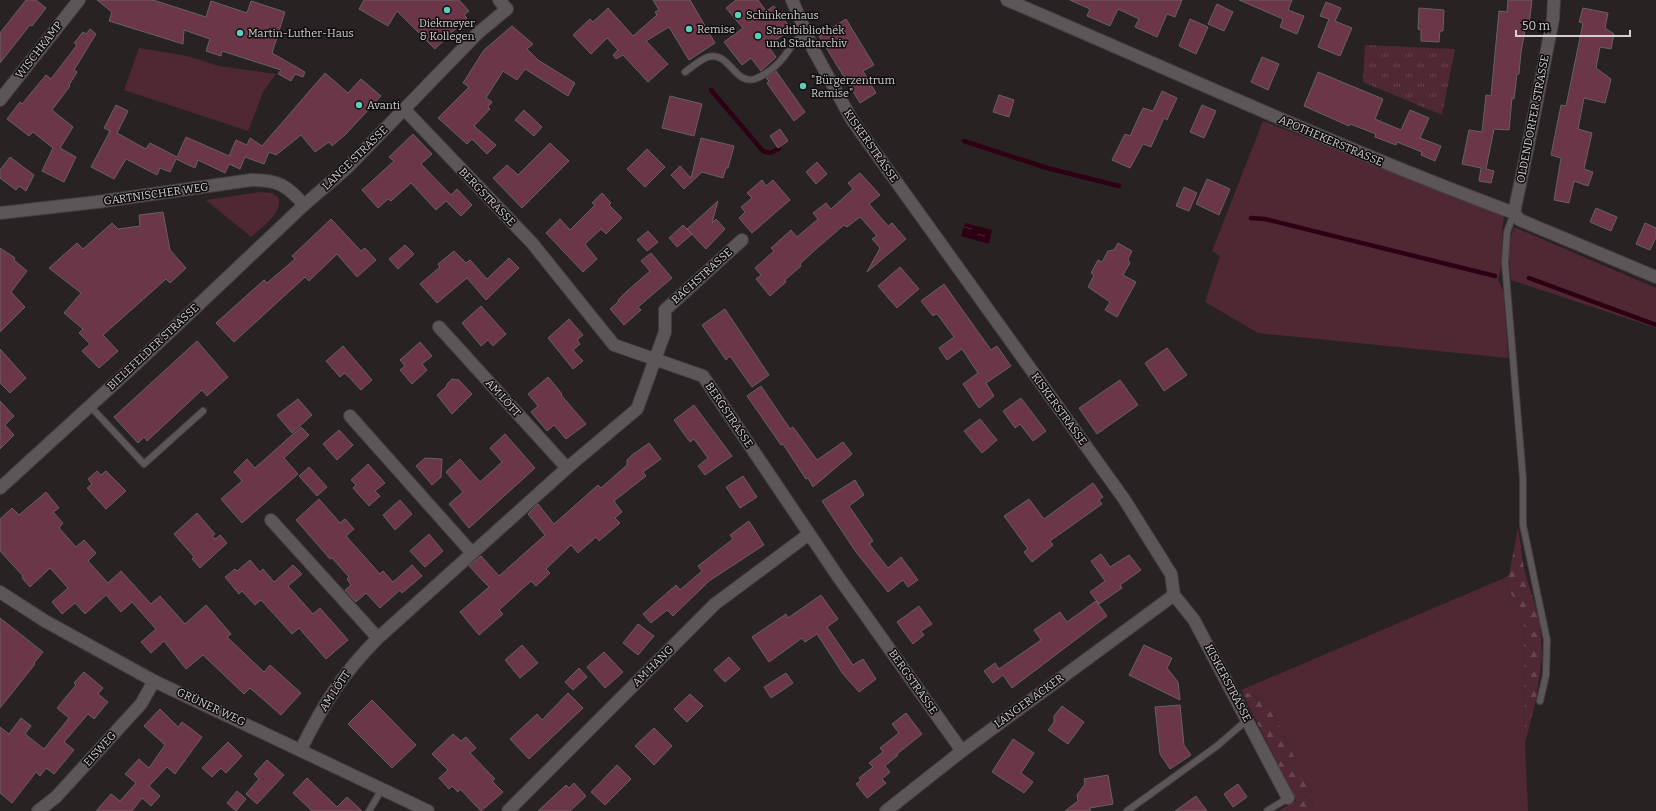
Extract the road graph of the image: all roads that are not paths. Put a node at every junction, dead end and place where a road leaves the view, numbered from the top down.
1 (79, 0) edge
2 (499, 0) edge
3 (792, 0) edge
4 (1007, 0) edge
5 (1554, 0) edge
6 (807, 33) junction
7 (685, 72) dead end
8 (0, 100) edge
9 (404, 109) junction
10 (304, 205) junction
11 (0, 213) edge
12 (1514, 213) junction
13 (742, 240) dead end
14 (1656, 277) edge
15 (439, 327) dead end
16 (656, 360) junction
17 (90, 406) junction
18 (203, 411) dead end
19 (350, 416) dead end
20 (566, 468) junction
21 (0, 488) edge
22 (271, 520) dead end
23 (809, 534) junction
24 (472, 553) junction
25 (0, 592) edge
26 (1174, 595) junction
27 (378, 638) junction
28 (154, 681) junction
29 (1540, 701) dead end
30 (1248, 719) junction
31 (301, 749) junction
32 (962, 751) junction
33 (382, 789) junction
34 (1288, 798) joint
35 (38, 811) edge
36 (369, 811) edge
37 (428, 811) edge
38 (508, 811) edge
39 (886, 811) edge
40 (1127, 811) edge
41 (1267, 811) edge

1 - 8 street, WISCHKAMP
2 - 9 street, LANGE STRASSE
3 - 6 street, KISKERSTRASSE
4 - 12 street, APOTHEKERSTRASSE
5 - 12 street, OLDENDORFER STRASSE
6 - 7 lane
6 - 26 street, KISKERSTRASSE
9 - 10 street, LANGE STRASSE
9 - 16 street, BERGSTRASSE
10 - 11 street, GARTNISCHER WEG
10 - 17 street, BIELEFELDER STRASSE
12 - 14 street, APOTHEKERSTRASSE
12 - 29 lane
13 - 16 street, BACHSTRASSE
15 - 20 street, AM LÖTT
16 - 20 street, AM LÖTT
16 - 23 street, BERGSTRASSE
17 - 18 lane
17 - 21 street, BIELEFELDER STRASSE
19 - 24 street
20 - 24 street, AM LÖTT
22 - 27 street
23 - 32 street, BERGSTRASSE
23 - 38 street, AM HANG
24 - 27 street, AM LÖTT
25 - 28 street, GRÜNER WEG
26 - 30 street, KISKERSTRASSE
26 - 32 street, LANGER ACKER
27 - 31 street, AM LÖTT
28 - 31 street, GRÜNER WEG
28 - 35 street, EISWEG
30 - 34 street, KISKERSTRASSE
30 - 40 lane
31 - 33 street, GRÜNER WEG
32 - 39 street, LANGER ACKER
33 - 36 lane
33 - 37 street, GRÜNER WEG
34 - 41 lane

